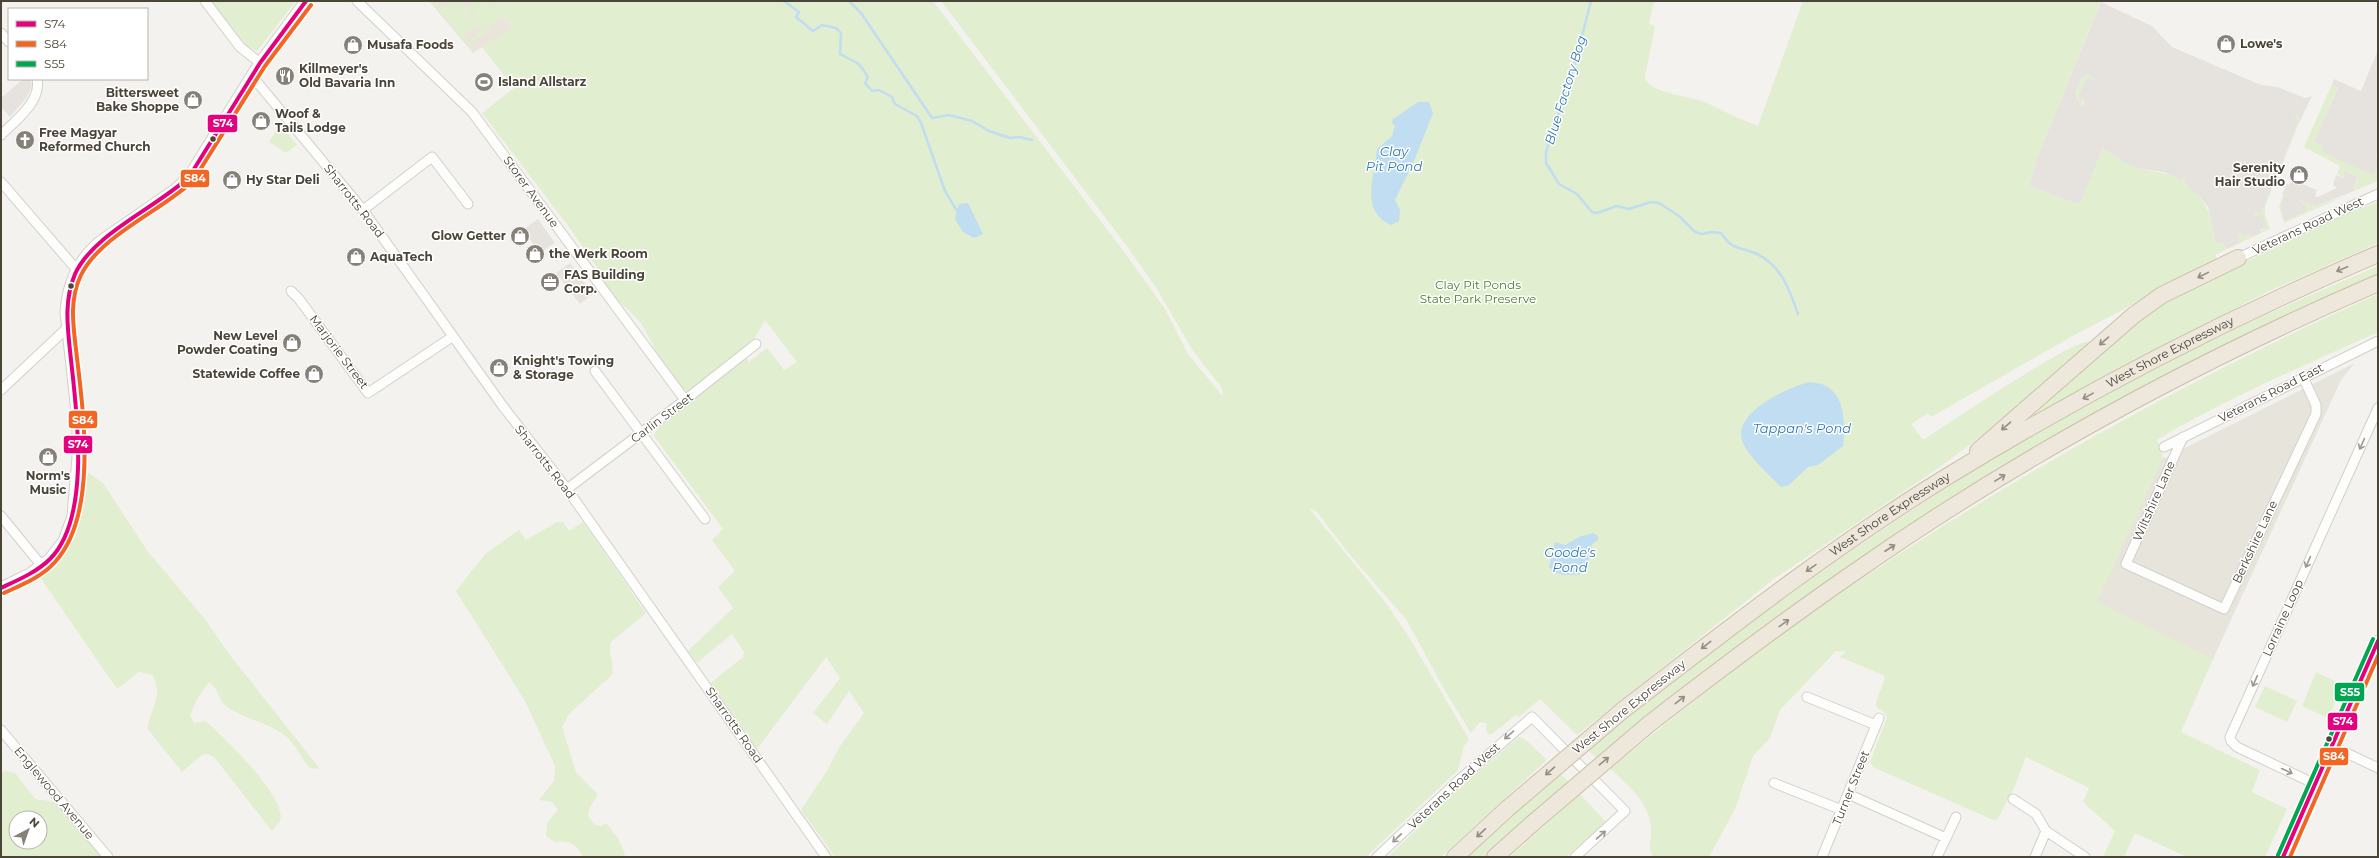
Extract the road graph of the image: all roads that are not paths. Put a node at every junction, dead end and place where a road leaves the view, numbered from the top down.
1 (205, 1) edge
2 (306, 1) edge
3 (357, 1) edge
4 (1, 33) edge
5 (8, 41) edge
6 (260, 63) junction
7 (252, 76) junction
8 (37, 80) edge
9 (1, 136) edge
10 (1, 182) edge
11 (2378, 194) edge
12 (468, 204) dead end
13 (363, 210) junction
14 (2378, 254) edge
15 (2238, 258) joint
16 (77, 270) junction
17 (2378, 283) edge
18 (291, 291) dead end
19 (67, 328) junction
20 (452, 336) junction
21 (2378, 341) edge
22 (756, 344) dead end
23 (595, 371) dead end
24 (2303, 377) junction
25 (1, 390) edge
26 (686, 400) junction
27 (2378, 408) edge
28 (642, 433) junction
29 (2183, 437) junction
30 (2164, 447) dead end
31 (1948, 477) junction
32 (567, 489) junction
33 (1, 516) edge
34 (705, 520) dead end
35 (2126, 564) joint
36 (42, 566) junction
37 (1, 588) edge
38 (2376, 649) edge
39 (1807, 697) dead end
40 (1, 730) edge
41 (2332, 746) junction
42 (2378, 768) edge
43 (1774, 783) dead end
44 (2315, 784) junction
45 (1848, 794) junction
46 (2013, 799) dead end
47 (1842, 810) junction
48 (1956, 817) dead end
49 (2046, 831) junction
50 (1946, 838) junction
51 (108, 857) edge
52 (826, 857) edge
53 (1378, 857) edge
54 (1455, 857) edge
55 (1495, 857) edge
56 (1575, 857) edge
57 (1822, 857) edge
58 (1937, 857) edge
59 (2035, 857) edge
60 (2084, 857) edge
61 (2283, 857) edge

1 - 6 street
2 - 6 street
3 - 26 street, Storer Avenue
4 - 5 street
6 - 7 street
7 - 13 street, Sharrotts Road
7 - 16 street
8 - 9 street
10 - 16 street
11 - 15 street, Veterans Road West
12 - 13 street
13 - 20 street, Sharrotts Road
14 -> 31 highway, West Shore Expressway
15 -> 31 highway
16 - 19 street
55 -> 17 highway, bridge
18 - 20 street, Marjorie Street
19 - 25 street
19 - 36 street
20 - 32 street, Sharrotts Road
21 - 24 street, Veterans Road East
22 - 26 street, Carlin Street
23 - 28 street
24 - 29 street, Veterans Road East
24 - 35 street, Berkshire Lane
26 - 28 street, Carlin Street
27 -> 44 street, Lorraine Loop
28 - 32 street, Carlin Street
28 - 34 street
29 - 30 street, Veterans Road East
29 - 35 street, Wiltshire Lane
31 -> 54 highway, West Shore Expressway, bridge
32 - 52 street, Sharrotts Road
33 - 36 street
36 - 37 street
38 - 41 street
39 - 45 street, Turner Street
40 - 51 street, Englewood Avenue
41 - 42 street
41 - 44 street
43 - 47 street
44 - 61 street
45 - 47 street, Turner Street
45 - 50 street
46 - 49 street
47 - 57 street, Turner Street
48 - 50 street
49 - 59 street
49 - 60 street
50 - 58 street
56 -> 53 street, Veterans Road West

